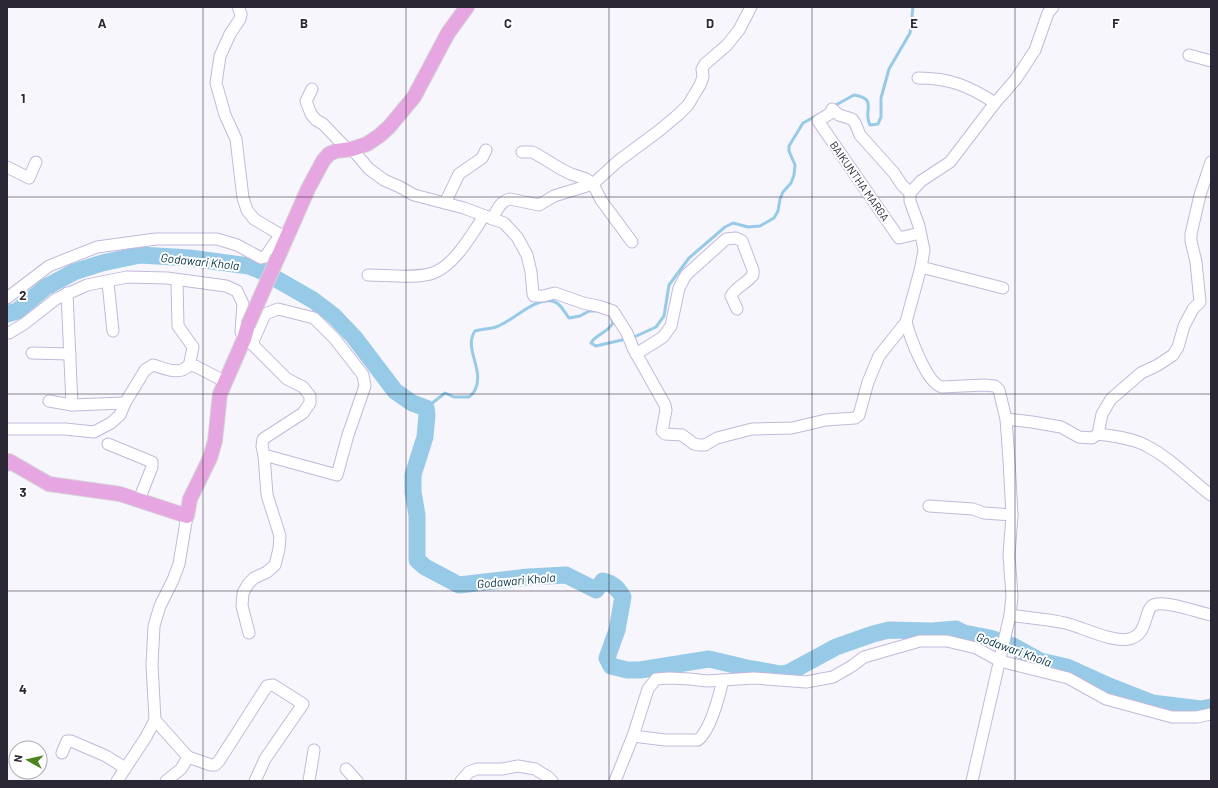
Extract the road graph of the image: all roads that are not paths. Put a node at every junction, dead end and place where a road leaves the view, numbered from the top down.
1 (238, 7) edge
2 (467, 7) edge
3 (751, 7) edge
4 (1054, 7) edge
5 (1189, 55) dead end
6 (1211, 61) edge
7 (918, 78) dead end
8 (312, 89) dead end
9 (996, 103) junction
10 (350, 149) junction
11 (486, 150) dead end
12 (522, 152) dead end
13 (36, 162) dead end
14 (1211, 162) edge
15 (7, 166) edge
16 (592, 184) junction
17 (910, 193) junction
18 (445, 203) junction
19 (488, 218) junction
20 (920, 233) junction
21 (284, 236) junction
22 (632, 242) dead end
23 (921, 267) junction
24 (368, 275) dead end
25 (108, 283) dead end
26 (176, 283) dead end
27 (1003, 288) dead end
28 (67, 293) junction
29 (7, 298) edge
30 (1200, 302) junction
31 (243, 304) junction
32 (1211, 305) edge
33 (737, 309) dead end
34 (264, 314) junction
35 (906, 322) junction
36 (113, 331) dead end
37 (7, 333) edge
38 (248, 341) junction
39 (635, 351) junction
40 (32, 353) dead end
41 (70, 354) junction
42 (190, 362) dead end
43 (226, 382) junction
44 (49, 401) dead end
45 (125, 403) junction
46 (72, 405) junction
47 (1006, 419) junction
48 (7, 428) edge
49 (1098, 434) junction
50 (108, 444) dead end
51 (264, 456) junction
52 (8, 459) edge
53 (1211, 495) edge
54 (140, 500) junction
55 (929, 506) dead end
56 (1012, 515) junction
57 (187, 516) junction
58 (1211, 615) edge
59 (1010, 619) junction
60 (249, 633) dead end
61 (1001, 658) junction
62 (723, 680) junction
63 (1211, 714) edge
64 (155, 720) junction
65 (633, 736) junction
66 (314, 750) dead end
67 (62, 754) dead end
68 (188, 757) junction
69 (125, 768) junction
70 (346, 769) dead end
71 (117, 781) edge
72 (166, 781) edge
73 (255, 781) edge
74 (309, 781) edge
75 (356, 781) edge
76 (461, 781) edge
77 (552, 781) edge
78 (615, 781) edge
79 (972, 781) edge

1 - 21 street
2 - 10 main road
3 - 16 street
4 - 9 street
5 - 6 street
7 - 9 street
8 - 10 street
9 - 17 street
10 - 18 street
10 - 21 main road
11 - 18 street
12 - 16 street
13 - 15 street
14 - 30 street
16 - 19 street
16 - 22 street
17 - 20 street
17 - 20 street, BAIKUNTHA MARGA
18 - 19 street
19 - 24 street
19 - 39 street
20 - 23 street
21 - 29 street
21 - 38 main road, bridge
23 - 27 street
23 - 35 street
25 - 36 street
26 - 42 street
28 - 31 street
28 - 37 street
28 - 41 street
30 - 32 street
30 - 49 street
31 - 34 street
31 - 38 street
33 - 39 street
34 - 38 street
34 - 51 street
35 - 39 street
35 - 47 street
38 - 43 main road
38 - 51 street
40 - 41 street
41 - 46 street
43 - 45 street
43 - 57 main road
44 - 46 street
45 - 46 street
45 - 48 street
47 - 49 street
47 - 56 street
49 - 53 street
50 - 54 street
51 - 60 street
52 - 54 main road
54 - 57 main road
55 - 56 street
56 - 59 street
57 - 64 street
58 - 59 street
59 - 61 street
61 - 62 street
61 - 63 street
61 - 79 street
62 - 65 street
62 - 65 street
64 - 68 street
64 - 69 street
65 - 78 street
66 - 74 street
67 - 69 street
68 - 72 street
68 - 73 street
69 - 71 street
70 - 75 street
76 - 77 street

